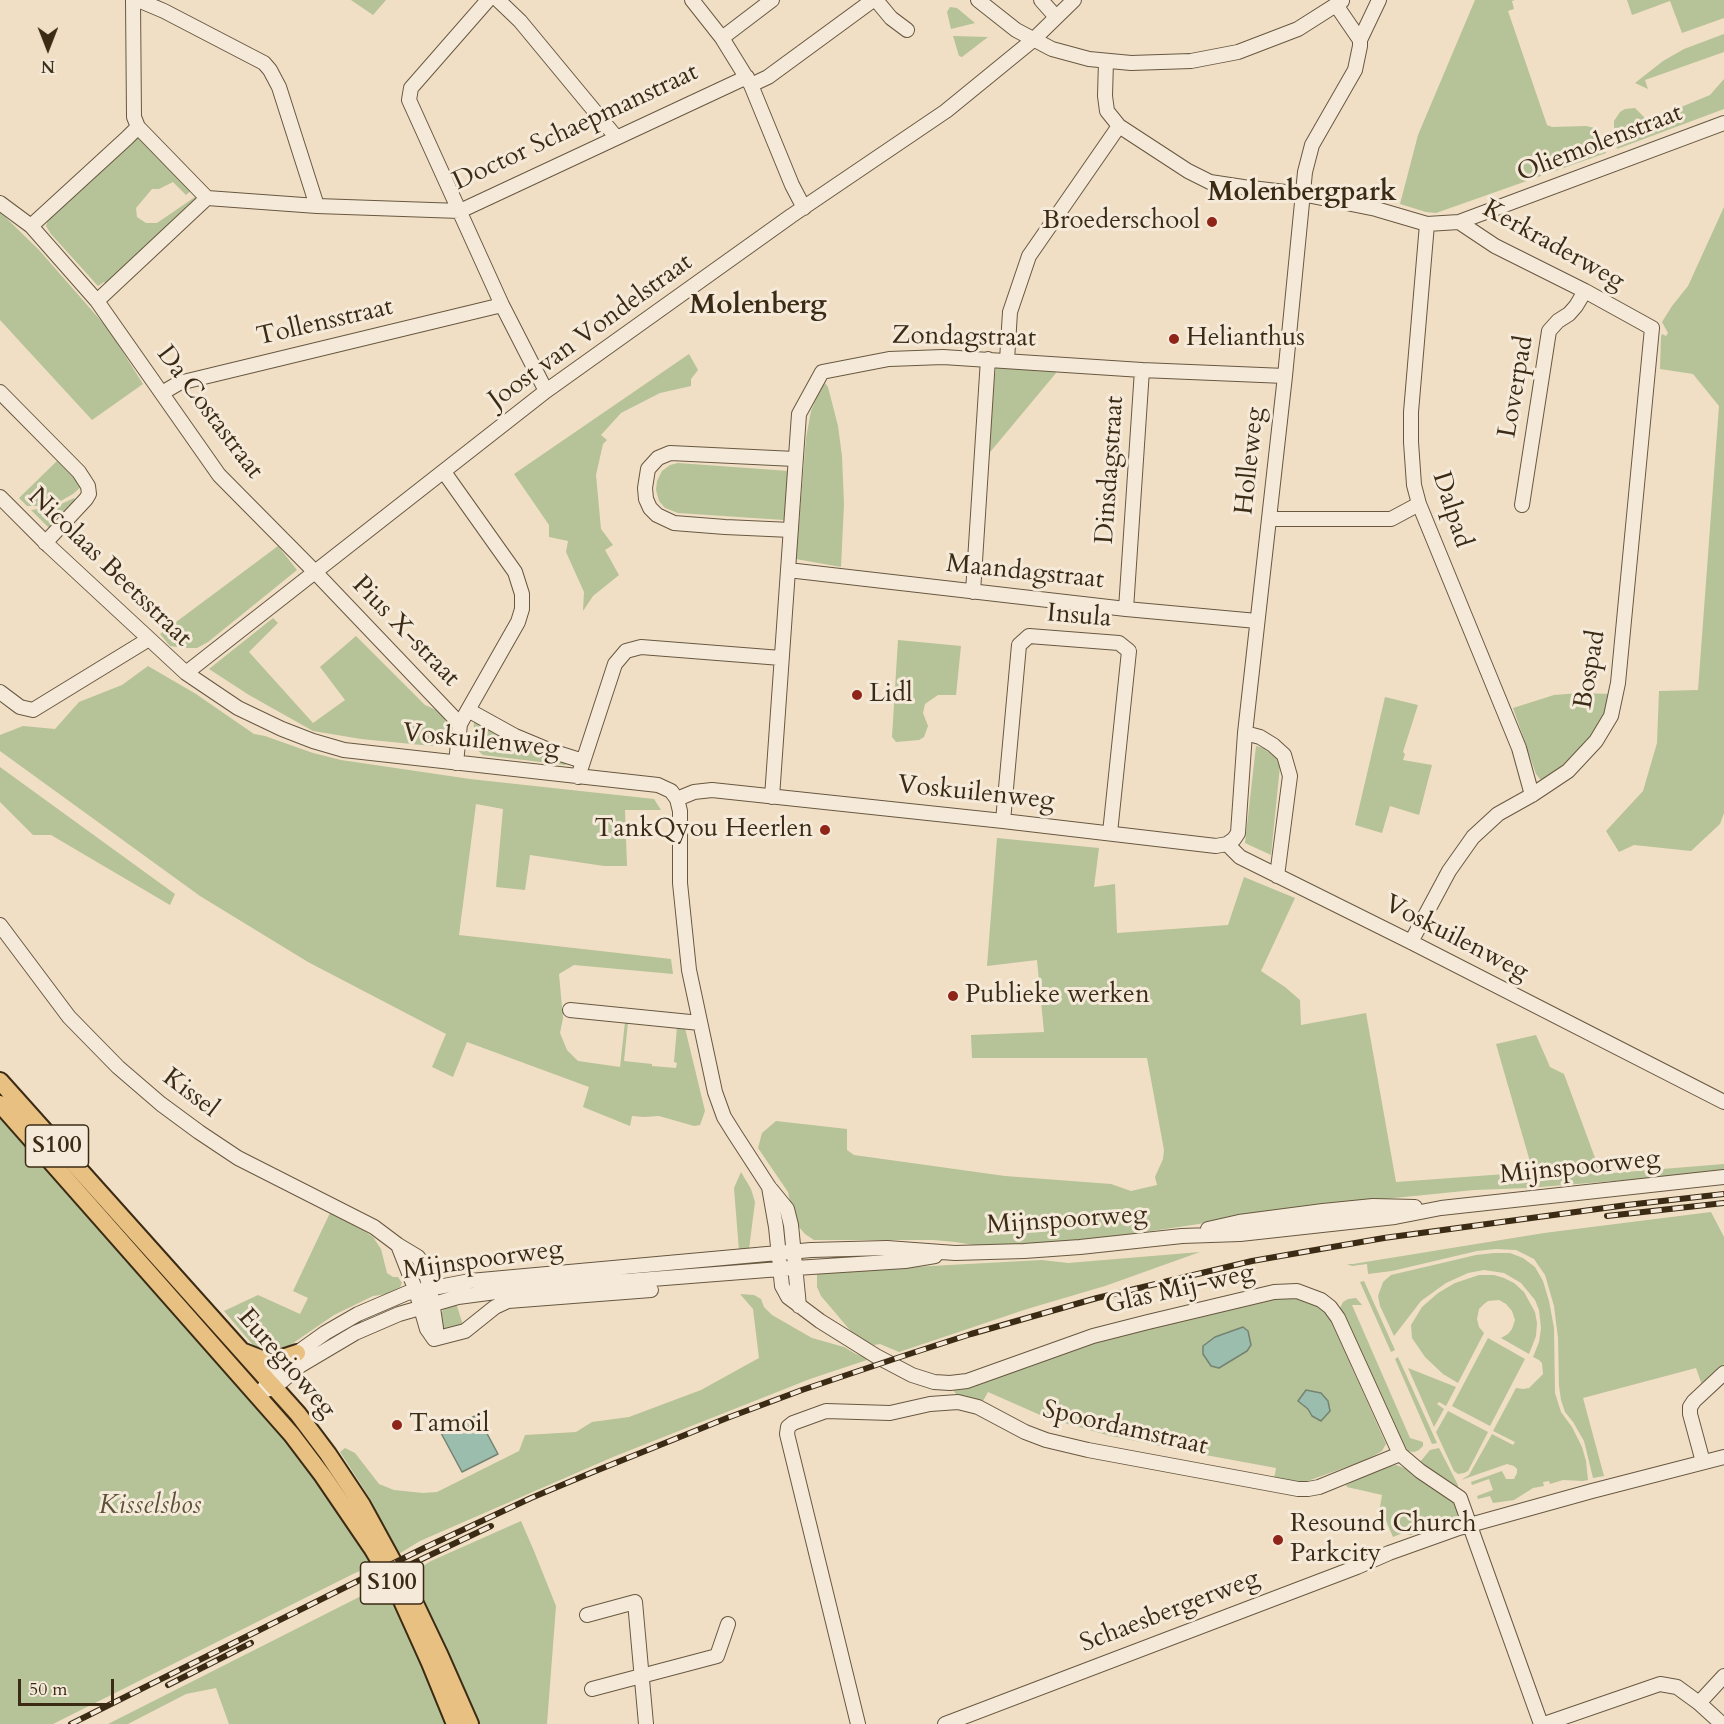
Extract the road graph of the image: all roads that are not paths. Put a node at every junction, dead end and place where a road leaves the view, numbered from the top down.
1 (133, 0) edge
2 (138, 0) edge
3 (488, 0) edge
4 (498, 0) edge
5 (692, 0) edge
6 (772, 0) edge
7 (874, 0) edge
8 (978, 0) edge
9 (1041, 0) edge
10 (1074, 0) edge
11 (1379, 0) edge
12 (1340, 3) edge
13 (1056, 17) junction
14 (907, 30) dead end
15 (722, 38) junction
16 (1033, 40) junction
17 (1360, 40) junction
18 (1106, 61) junction
19 (749, 81) junction
20 (1724, 123) edge
21 (138, 126) junction
22 (1119, 126) junction
23 (616, 137) junction
24 (1302, 194) junction
25 (207, 198) junction
26 (0, 203) edge
27 (317, 206) junction
28 (804, 208) junction
29 (460, 211) junction
30 (1460, 222) junction
31 (1427, 224) junction
32 (31, 226) junction
33 (1585, 291) junction
34 (97, 301) junction
35 (502, 306) junction
36 (1652, 328) joint
37 (988, 359) junction
38 (1006, 360) junction
39 (1142, 370) junction
40 (1285, 376) junction
41 (546, 391) junction
42 (0, 392) edge
43 (162, 393) junction
44 (795, 459) junction
45 (444, 472) junction
46 (0, 497) edge
47 (1419, 504) junction
48 (1522, 505) dead end
49 (1269, 519) junction
50 (791, 530) junction
51 (45, 543) junction
52 (788, 570) junction
53 (315, 572) junction
54 (973, 592) junction
55 (1126, 609) junction
56 (1257, 621) junction
57 (149, 639) junction
58 (781, 658) junction
59 (186, 674) junction
60 (0, 692) edge
61 (468, 710) junction
62 (460, 724) junction
63 (1245, 733) junction
64 (583, 760) junction
65 (456, 763) junction
66 (578, 777) junction
67 (1532, 795) junction
68 (772, 797) junction
69 (677, 799) junction
70 (1002, 821) junction
71 (1110, 833) junction
72 (1227, 844) junction
73 (1277, 876) junction
74 (0, 925) edge
75 (1411, 942) junction
76 (570, 1010) dead end
77 (700, 1023) junction
78 (0, 1081) edge
79 (1724, 1102) edge
80 (0, 1104) edge
81 (1724, 1177) edge
82 (769, 1187) junction
83 (794, 1251) junction
84 (778, 1253) junction
85 (955, 1253) junction
86 (796, 1268) junction
87 (780, 1269) junction
88 (423, 1290) junction
89 (651, 1290) dead end
90 (427, 1305) junction
91 (799, 1306) junction
92 (184, 1313) junction
93 (240, 1350) junction
94 (297, 1353) junction
95 (1724, 1373) edge
96 (268, 1386) junction
97 (1400, 1454) junction
98 (308, 1455) junction
99 (1724, 1457) edge
100 (1703, 1462) junction
101 (1470, 1526) junction
102 (587, 1615) dead end
103 (728, 1624) dead end
104 (643, 1676) junction
105 (1724, 1676) edge
106 (592, 1689) dead end
107 (1699, 1703) junction
108 (455, 1724) edge
109 (470, 1724) edge
110 (646, 1724) edge
111 (858, 1724) edge
112 (945, 1724) edge
113 (1543, 1724) edge
114 (1722, 1724) edge

1 - 21 street
2 - 27 street
3 - 29 street
4 - 23 street
5 - 15 street
6 - 15 street
7 - 14 street
7 - 19 street, Doctor Schaepmanstraat
8 - 16 street
9 - 13 street
10 - 13 street, Joost van Vondelstraat
11 - 17 street, Holleweg
12 - 17 street
12 - 18 street
13 - 16 street, Joost van Vondelstraat
15 - 19 street
16 - 18 street
16 - 28 street, Joost van Vondelstraat
17 - 24 street, Holleweg
18 - 22 street, Kerkraderweg
19 - 23 street, Doctor Schaepmanstraat
19 - 28 street
20 - 30 street, Oliemolenstraat
21 - 25 street
21 - 32 street
22 - 24 street, Kerkraderweg
22 - 38 street
23 - 29 street, Doctor Schaepmanstraat
24 - 31 street, Kerkraderweg
24 - 40 street, Holleweg
25 - 27 street, Doctor Schaepmanstraat
25 - 34 street
26 - 32 street, Da Costastraat
27 - 29 street, Doctor Schaepmanstraat
28 - 41 street, Joost van Vondelstraat
29 - 35 street
30 - 31 street, Kerkraderweg
30 - 33 street, Kerkraderweg
31 - 47 street, Dalpad
32 - 34 street, Da Costastraat
33 - 36 street, Kerkraderweg
33 - 48 street, Loverpad
34 - 43 street, Da Costastraat
35 - 41 street
35 - 43 street, Tollensstraat
36 - 67 street, Bospad
37 - 38 street, Zondagstraat
37 - 44 street, Zondagstraat
37 - 54 street
38 - 39 street, Zondagstraat
39 - 40 street, Zondagstraat
39 - 55 street, Dinsdagstraat
40 - 49 street, Holleweg
41 - 45 street, Joost van Vondelstraat
42 - 51 street
43 - 53 street, Da Costastraat
44 - 50 street, Zondagstraat
44 - 50 street
45 - 53 street, Joost van Vondelstraat
45 - 61 street
46 - 51 street, Nicolaas Beetsstraat
47 - 49 street
47 - 67 street, Dalpad
49 - 56 street, Holleweg
50 - 52 street, Zondagstraat
51 - 57 street, Nicolaas Beetsstraat
52 - 54 street, Maandagstraat
52 - 58 street, Zondagstraat
53 - 59 street, Joost van Vondelstraat
53 - 62 street, Pius X-straat
54 - 55 street, Maandagstraat
55 - 56 street, Maandagstraat
56 - 63 street, Holleweg
57 - 59 street, Nicolaas Beetsstraat
57 - 60 street
58 - 64 street
58 - 68 street, Zondagstraat
59 - 65 street, Voskuilenweg
61 - 62 street
61 - 64 street, Voskuilenweg
62 - 65 street
63 - 72 street, Holleweg
63 - 73 street
64 - 66 street
65 - 66 street, Voskuilenweg
66 - 69 street, Voskuilenweg
67 - 75 street, Bospad
68 - 69 street, Voskuilenweg
68 - 70 street, Voskuilenweg
69 - 77 street
70 - 71 street, Voskuilenweg
70 - 71 street, Insula
71 - 72 street, Voskuilenweg
72 - 73 street, Voskuilenweg
73 - 75 street, Voskuilenweg
74 - 88 street, Kissel
75 - 79 street, Voskuilenweg
76 - 77 street
77 - 82 street
78 - 93 main road, Euregioweg / S100
80 - 92 main road, Euregioweg / S100
81 - 85 street, Mijnspoorweg
82 - 83 street
82 - 84 street, Glas Mij-weg
83 - 84 street, Mijnspoorweg
83 - 85 street, Mijnspoorweg
83 - 86 street
84 - 87 street, Glas Mij-weg
84 - 88 street, Mijnspoorweg
85 - 86 street, Mijnspoorweg
86 - 87 street, Mijnspoorweg
86 - 91 street
87 - 90 street, Mijnspoorweg
87 - 91 street, Glas Mij-weg
88 - 90 street, Kissel
88 - 94 street, Mijnspoorweg
89 - 90 street, Kissel
90 - 96 street, Mijnspoorweg
91 - 97 street, Glas Mij-weg
92 - 96 main road, S100
92 - 98 main road, Euregioweg / S100
93 - 94 main road
93 - 96 main road, Euregioweg / S100
94 - 96 street, Mijnspoorweg
95 - 100 street
96 - 98 main road, S100
96 - 109 main road, Euregioweg / S100
97 - 101 street, Glas Mij-weg
97 - 111 street, Spoordamstraat
98 - 108 main road, Euregioweg / S100
99 - 100 street, Schaesbergerweg
100 - 101 street, Schaesbergerweg
101 - 112 street, Schaesbergerweg
101 - 113 street, Glas Mij-weg
102 - 104 street
103 - 104 street
104 - 106 street
104 - 110 street
105 - 107 street
107 - 113 street
107 - 114 street

